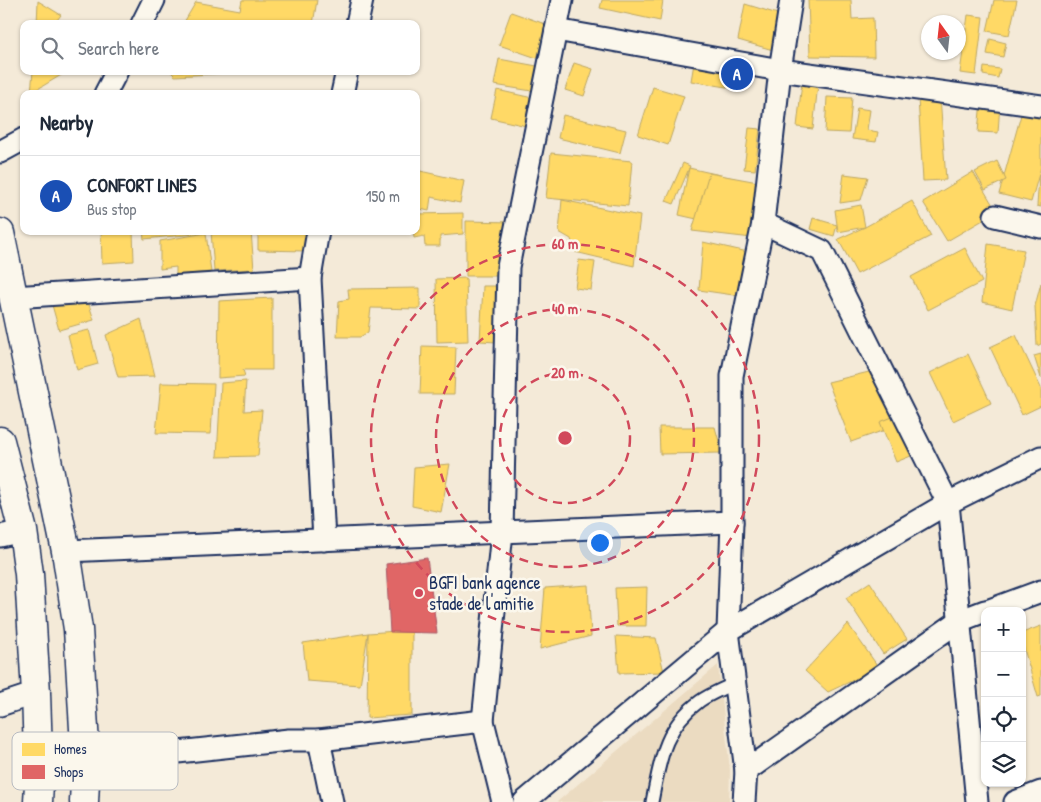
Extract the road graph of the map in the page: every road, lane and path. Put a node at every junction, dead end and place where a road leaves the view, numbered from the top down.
1 (154, 0) edge
2 (362, 0) edge
3 (562, 0) edge
4 (791, 0) edge
5 (144, 20) edge
6 (358, 20) edge
7 (556, 30) junction
8 (780, 70) junction
9 (115, 75) edge
10 (346, 75) edge
11 (107, 90) edge
12 (343, 90) edge
13 (1041, 106) edge
14 (20, 141) edge
15 (0, 152) edge
16 (995, 216) dead end
17 (763, 222) junction
18 (1041, 227) edge
19 (0, 233) edge
20 (317, 235) edge
21 (310, 278) junction
22 (13, 297) junction
23 (0, 441) edge
24 (1041, 457) edge
25 (948, 503) junction
26 (732, 522) junction
27 (502, 532) junction
28 (12, 534) edge
29 (324, 540) junction
30 (66, 551) junction
31 (1041, 591) edge
32 (997, 607) edge
33 (981, 613) edge
34 (959, 621) junction
35 (728, 631) junction
36 (734, 683) junction
37 (36, 693) junction
38 (0, 705) edge
39 (483, 721) junction
40 (37, 732) edge
41 (84, 732) edge
42 (319, 740) junction
43 (178, 752) edge
44 (746, 771) junction
45 (1041, 792) edge
46 (332, 802) edge
47 (503, 802) edge
48 (524, 802) edge
49 (652, 802) edge
50 (744, 802) edge
51 (977, 802) edge
52 (1015, 802) edge

1 - 5 street
2 - 6 street
3 - 7 street
4 - 8 street
7 - 8 street
7 - 27 street
8 - 13 street
8 - 17 street
9 - 11 street
10 - 12 street
14 - 15 street
16 - 18 street
17 - 25 street
17 - 26 street
19 - 22 street
20 - 21 street
21 - 22 street
21 - 29 street
22 - 30 street
23 - 28 street
24 - 25 street
25 - 34 street
25 - 35 street
26 - 27 street
26 - 35 street
27 - 29 street
27 - 39 street
28 - 37 street
29 - 30 street
30 - 41 street
31 - 32 street
33 - 34 street
34 - 44 street
34 - 51 street
35 - 36 street
35 - 48 street
36 - 44 street
36 - 49 lane
37 - 38 street
37 - 40 street
39 - 42 street
39 - 47 street
42 - 43 street
42 - 46 street
44 - 50 street
45 - 52 street

